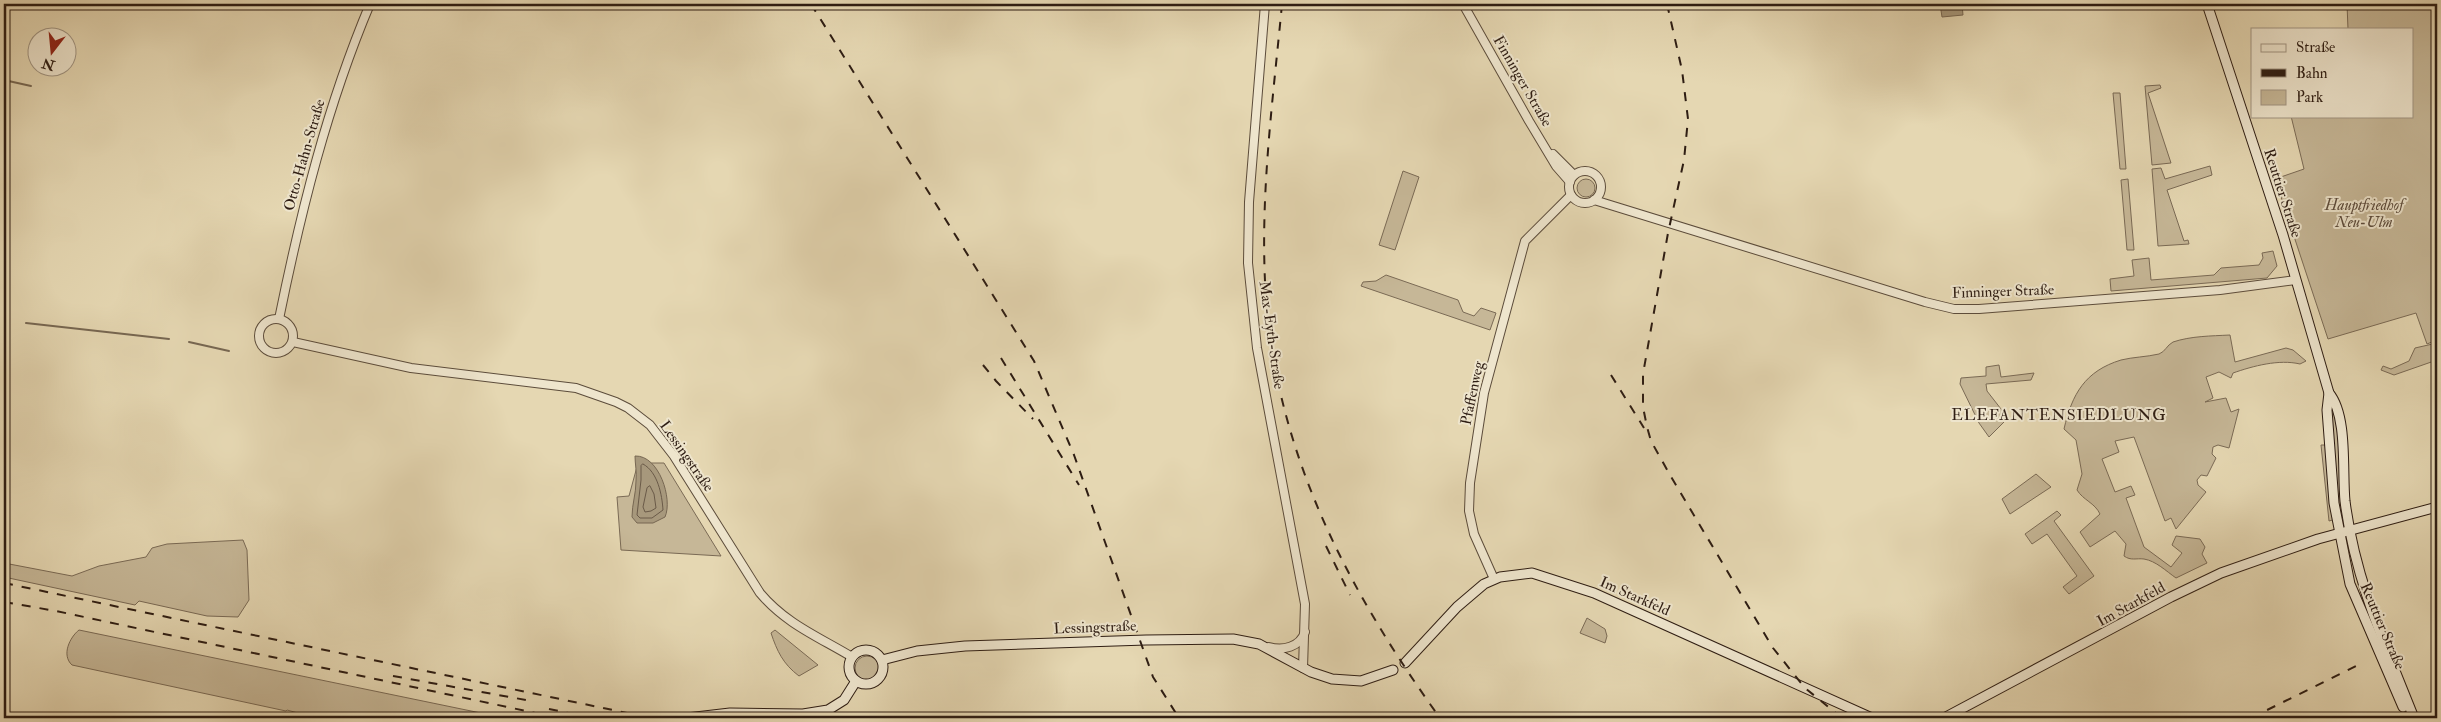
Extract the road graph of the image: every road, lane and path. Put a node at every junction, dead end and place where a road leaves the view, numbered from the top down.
1 (370, 4) edge
2 (1265, 4) edge
3 (1463, 4) edge
4 (2207, 4) edge
5 (1572, 178) junction
6 (1573, 198) junction
7 (1596, 199) junction
8 (2296, 280) junction
9 (279, 319) junction
10 (293, 342) junction
11 (2329, 393) junction
12 (2437, 507) edge
13 (2350, 530) junction
14 (2340, 533) junction
15 (1494, 579) junction
16 (1306, 622) junction
17 (1259, 644) junction
18 (852, 657) junction
19 (882, 660) junction
20 (1405, 663) dead end
21 (1303, 668) junction
22 (1393, 670) dead end
23 (856, 681) junction
24 (687, 718) edge
25 (1872, 718) edge
26 (1944, 718) edge
27 (2409, 718) edge
28 (2414, 718) edge

1 - 9 street, Otto-Hahn-Straße
2 - 16 street, Max-Eyth-Straße
3 - 5 street, Finninger Straße
4 - 8 main road, Reuttier Straße
5 - 6 street
5 - 7 street
6 - 7 street, Finninger Straße
6 - 15 street, Pfaffenweg
7 - 8 street, Finninger Straße
8 - 11 main road, Reuttier Straße
9 - 10 street
9 - 10 street
10 - 18 street, Lessingstraße
11 - 13 main road, Reuttier Straße
11 - 14 main road, Reuttier Straße
12 - 13 main road, Im Starkfeld
13 - 14 main road, Im Starkfeld
13 - 28 main road, Reuttier Straße
14 - 26 main road, Im Starkfeld
14 - 27 main road, Reuttier Straße
15 - 20 main road, Im Starkfeld
15 - 25 main road, Im Starkfeld
16 - 17 street
16 - 21 street, Max-Eyth-Straße
17 - 19 main road, Lessingstraße
17 - 21 main road, Lessingstraße
18 - 19 main road
18 - 23 main road
19 - 23 main road
21 - 22 main road
23 - 24 main road

